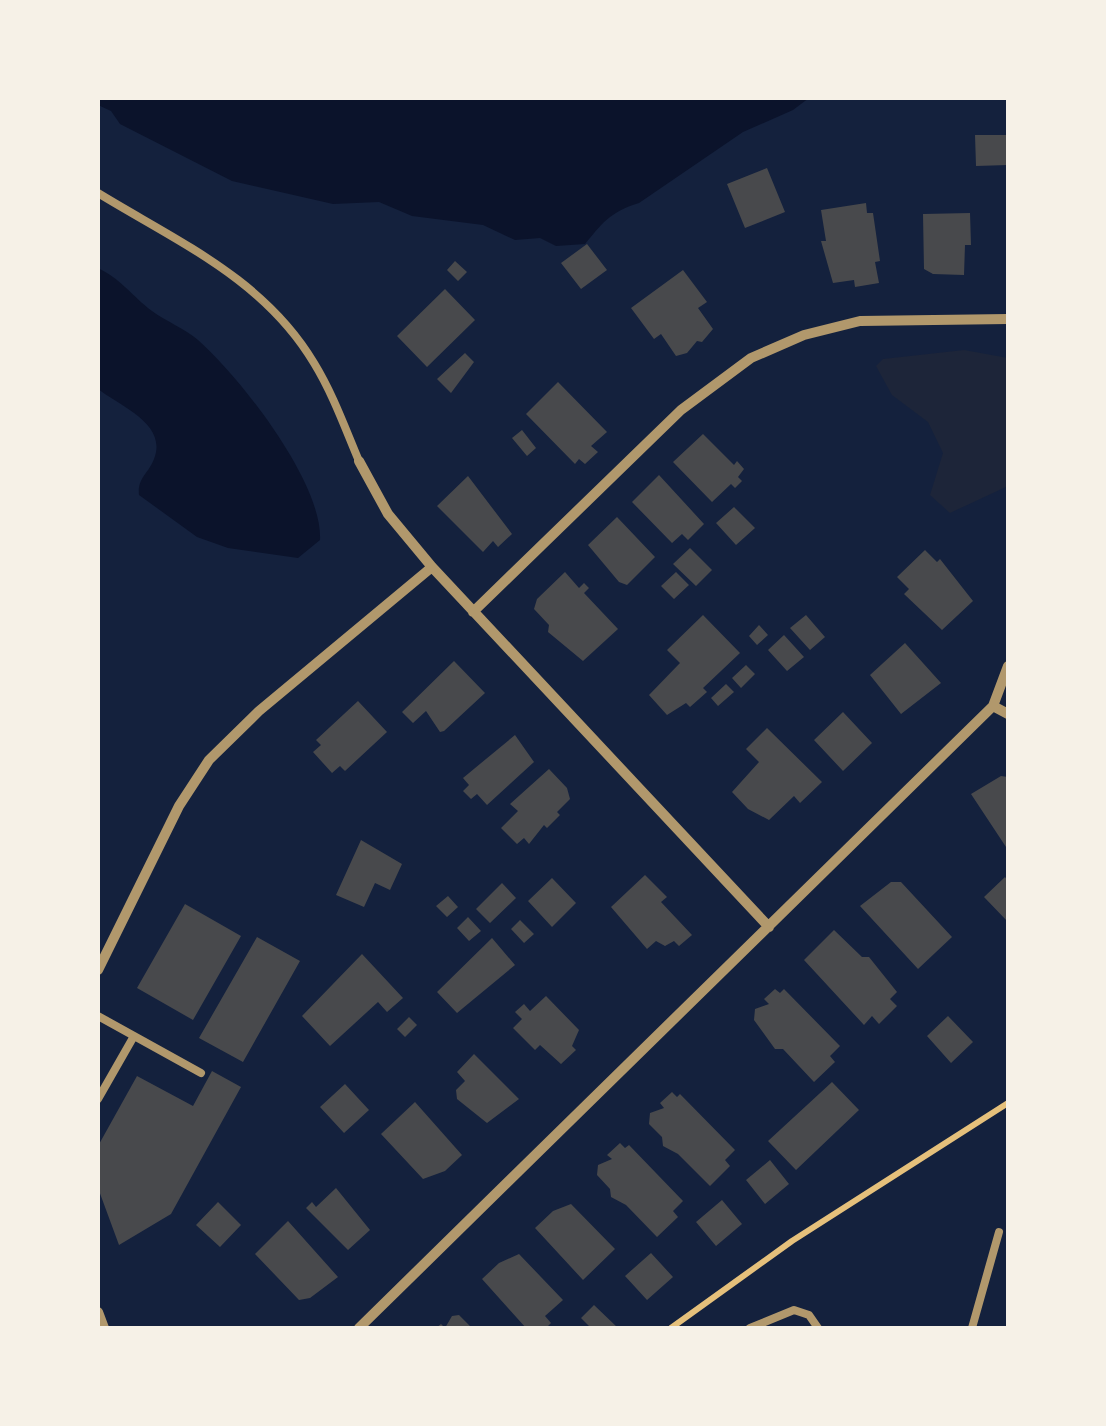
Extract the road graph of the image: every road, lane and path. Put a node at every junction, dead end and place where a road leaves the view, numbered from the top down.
1 (98, 193) edge
2 (1008, 320) edge
3 (358, 462) joint
4 (432, 567) junction
5 (473, 612) junction
6 (1008, 666) edge
7 (993, 706) junction
8 (1008, 714) edge
9 (769, 927) junction
10 (98, 970) edge
11 (98, 1016) edge
12 (134, 1036) junction
13 (201, 1072) dead end
14 (98, 1099) edge
15 (1008, 1103) edge
16 (999, 1232) dead end
17 (98, 1312) edge
18 (104, 1328) edge
19 (359, 1328) edge
20 (672, 1328) edge
21 (750, 1328) edge
22 (818, 1328) edge
23 (972, 1328) edge

1 - 3 lane
2 - 5 street
3 - 4 street
4 - 5 street
4 - 10 street
5 - 9 street
6 - 7 street
7 - 8 street
7 - 9 street
9 - 19 street
11 - 12 lane
12 - 13 lane
12 - 14 lane
15 - 20 path
16 - 23 lane
17 - 18 street
21 - 22 lane

